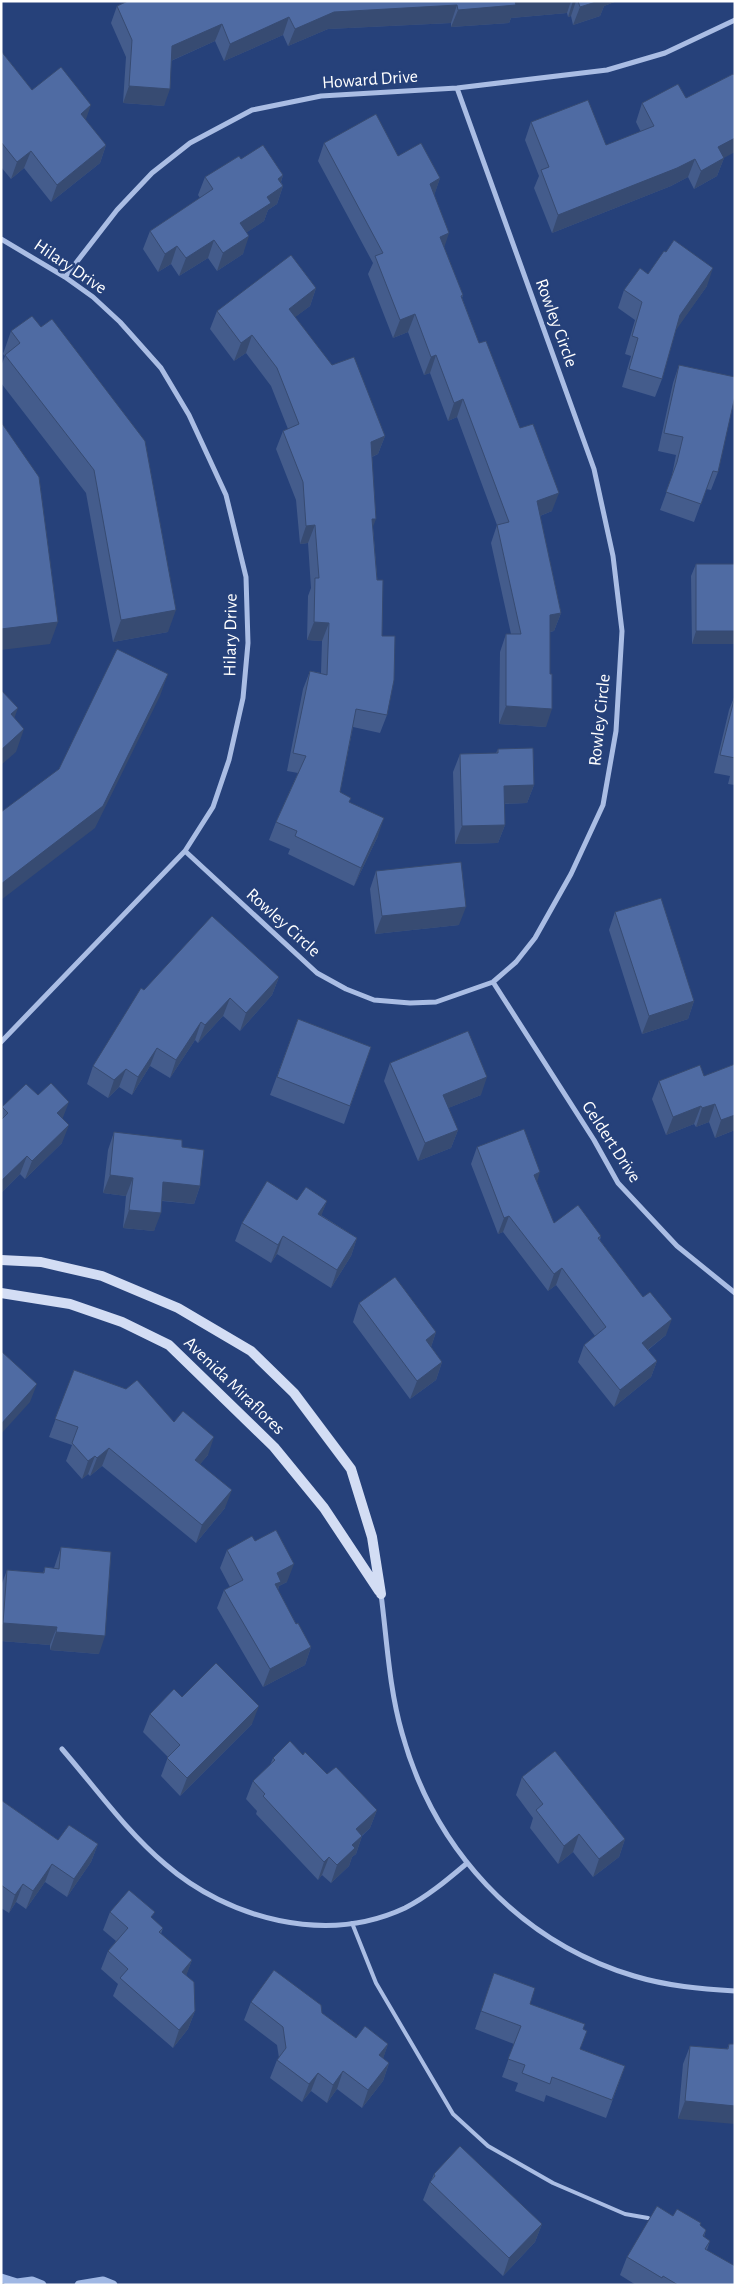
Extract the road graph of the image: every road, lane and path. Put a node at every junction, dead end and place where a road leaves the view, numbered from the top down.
1 (735, 20) edge
2 (457, 88) junction
3 (1, 239) edge
4 (65, 277) junction
5 (185, 851) junction
6 (492, 982) junction
7 (1, 1042) edge
8 (1, 1260) edge
9 (735, 1292) edge
10 (1, 1293) edge
11 (381, 1594) junction
12 (62, 1749) dead end
13 (466, 1864) junction
14 (352, 1923) junction
15 (735, 1992) edge
16 (648, 2218) edge

1 - 2 street, Howard Drive
2 - 4 street, Howard Drive
2 - 6 street, Rowley Circle
3 - 4 street, Hilary Drive
4 - 5 street, Hilary Drive
5 - 6 street, Rowley Circle
5 - 7 street, Hilary Drive
6 - 9 street, Geldert Drive
8 - 11 street, Avenida Miraflores
10 - 11 street, Avenida Miraflores
11 - 13 street, Avenida Miraflores
12 - 14 street
13 - 14 street
13 - 15 street, Avenida Miraflores
14 - 16 lane

